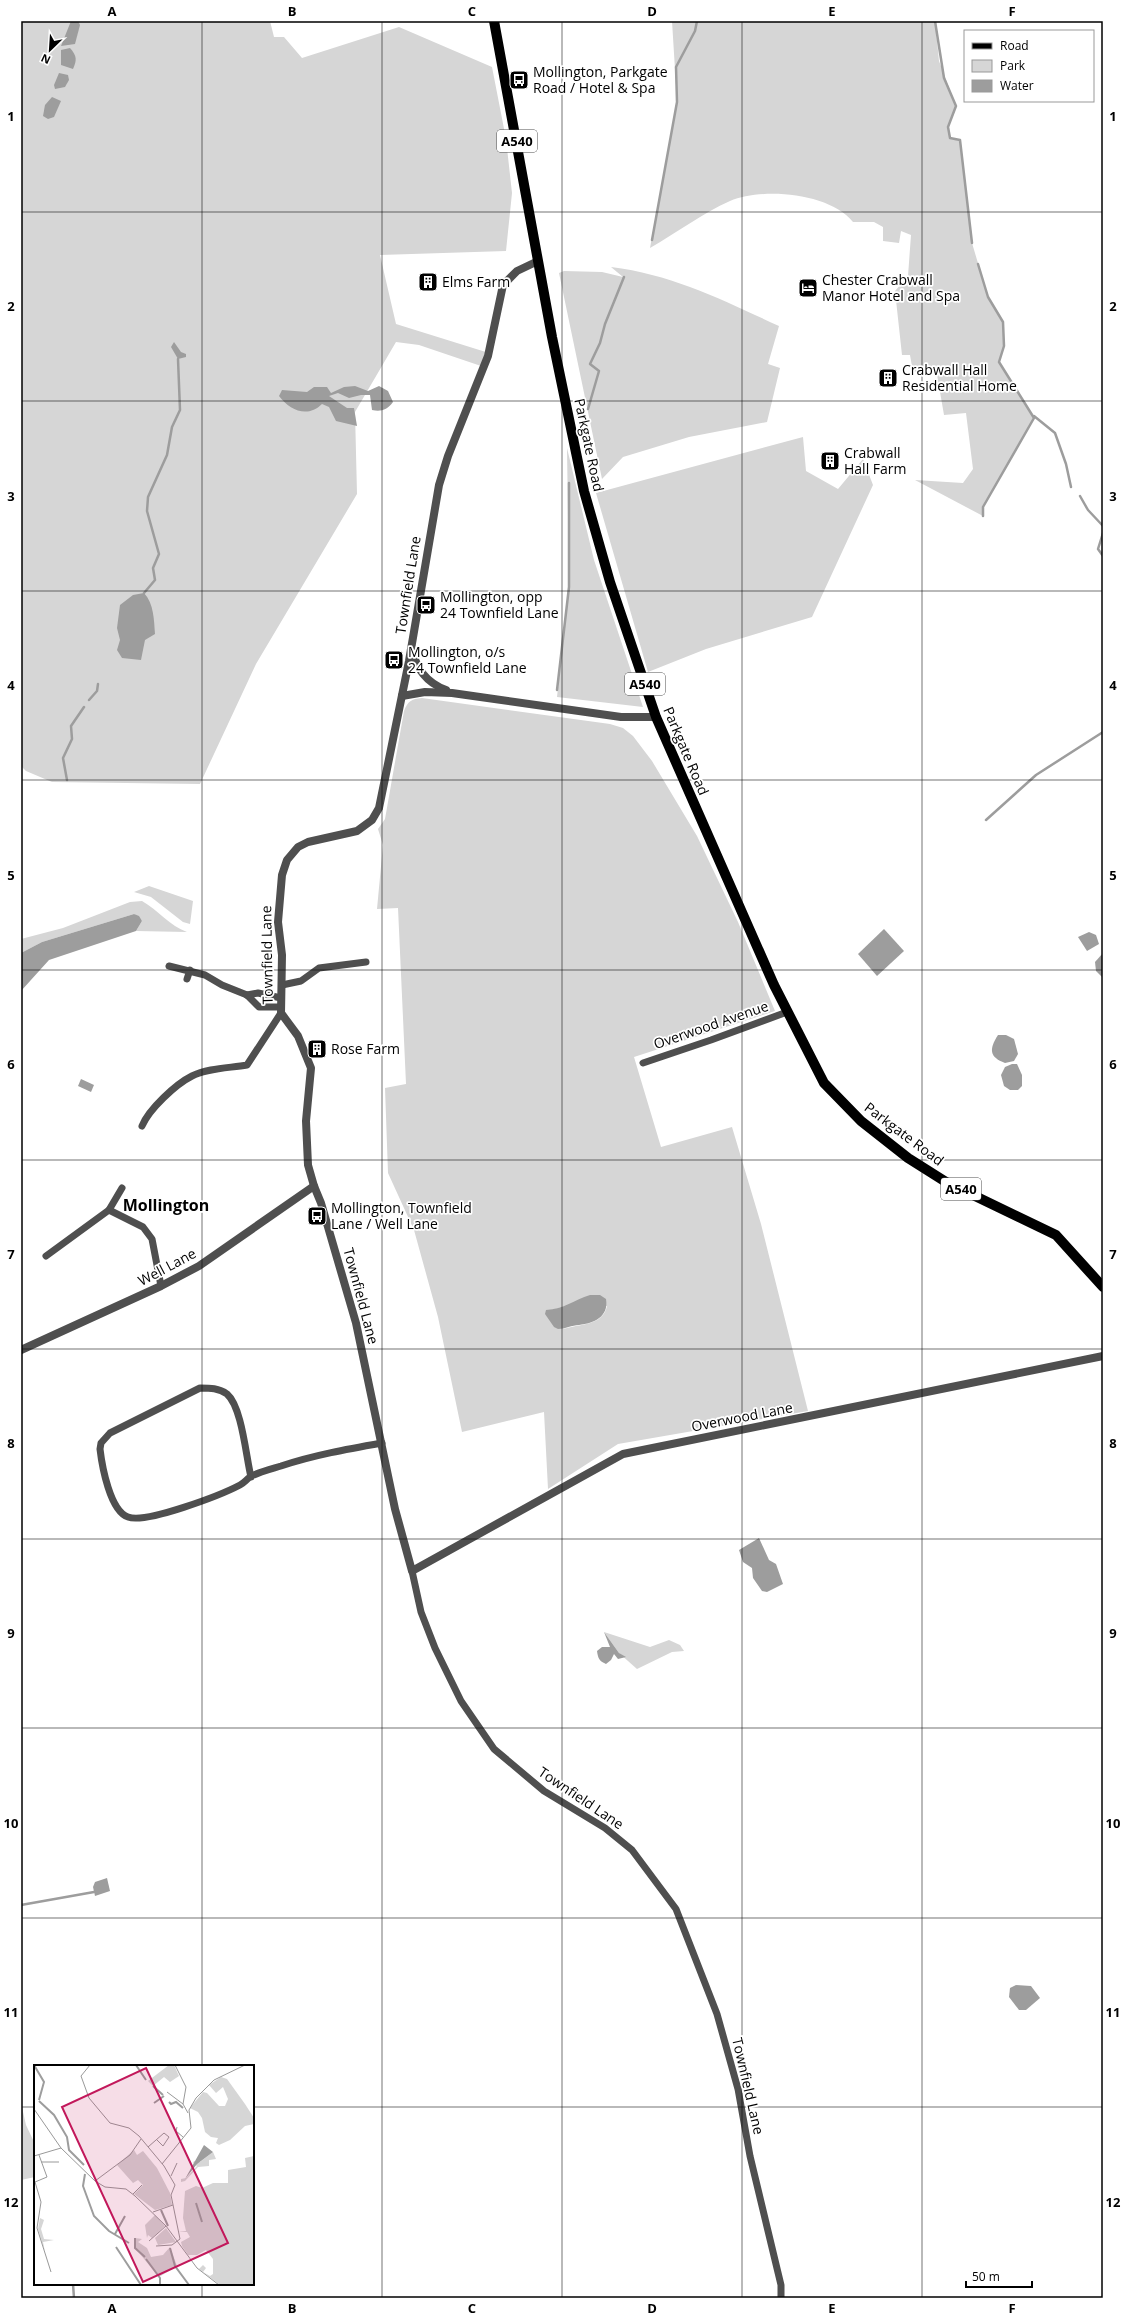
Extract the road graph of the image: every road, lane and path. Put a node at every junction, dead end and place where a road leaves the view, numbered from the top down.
1 (494, 21) edge
2 (538, 261) junction
3 (411, 650) junction
4 (452, 693) junction
5 (402, 696) junction
6 (656, 718) junction
7 (366, 962) dead end
8 (169, 966) dead end
9 (190, 970) junction
10 (187, 979) dead end
11 (282, 985) junction
12 (247, 995) junction
13 (281, 998) junction
14 (281, 1010) junction
15 (787, 1012) junction
16 (643, 1063) dead end
17 (142, 1126) dead end
18 (314, 1186) junction
19 (122, 1188) dead end
20 (109, 1210) junction
21 (46, 1256) dead end
22 (161, 1286) junction
23 (1103, 1287) edge
24 (21, 1350) edge
25 (1103, 1356) edge
26 (382, 1443) junction
27 (251, 1477) junction
28 (412, 1572) junction
29 (781, 2298) edge

1 - 2 main road, Parkgate Road / A540
2 - 3 street, Townfield Lane
2 - 6 main road, Parkgate Road / A540
3 - 4 street
3 - 5 street, Townfield Lane
4 - 5 street
4 - 6 street
5 - 11 street, Townfield Lane
6 - 15 main road, Parkgate Road / A540
7 - 11 street
8 - 9 street
9 - 10 street
9 - 12 street
11 - 13 street, Townfield Lane
12 - 13 street
12 - 14 street
13 - 14 street, Townfield Lane
14 - 17 street
14 - 18 street, Townfield Lane
15 - 16 street, Overwood Avenue
15 - 23 main road, Parkgate Road / A540
18 - 22 street, Well Lane
18 - 26 street, Townfield Lane
19 - 20 street
20 - 21 street
20 - 22 street
22 - 24 street, Well Lane
25 - 28 street, Overwood Lane
26 - 27 street
26 - 28 street, Townfield Lane
27 - 27 street
28 - 29 street, Townfield Lane

